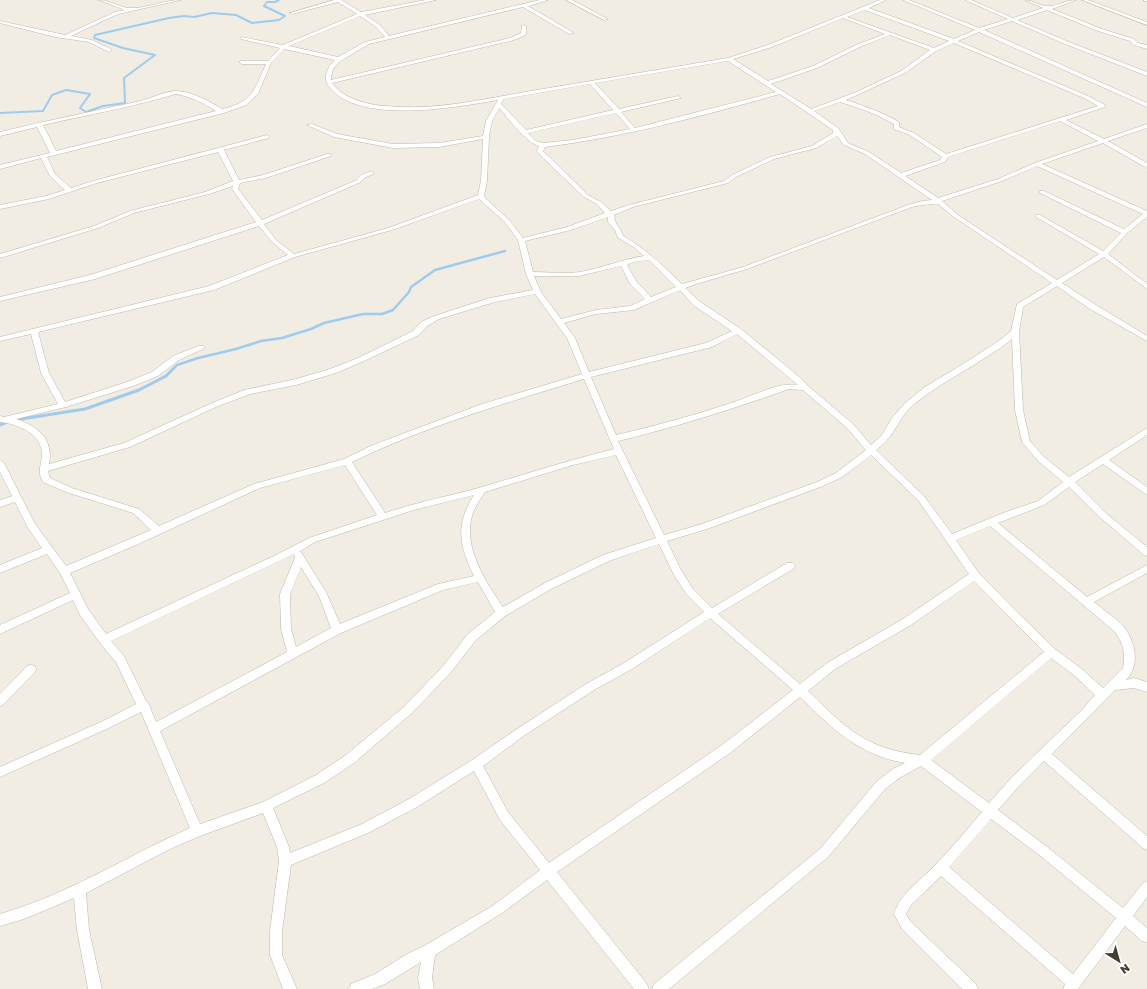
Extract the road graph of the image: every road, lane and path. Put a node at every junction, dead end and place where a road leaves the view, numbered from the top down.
1 (101, 0) edge
2 (179, 0) edge
3 (338, 0) edge
4 (434, 0) edge
5 (546, 0) edge
6 (568, 0) edge
7 (884, 0) edge
8 (905, 0) edge
9 (967, 0) edge
10 (1027, 0) edge
11 (1074, 0) edge
12 (1084, 0) edge
13 (523, 5) junction
14 (865, 8) junction
15 (1048, 9) junction
16 (130, 10) junction
17 (292, 13) dead end
18 (360, 14) junction
19 (844, 17) junction
20 (606, 19) dead end
21 (1012, 19) junction
22 (0, 22) edge
23 (1147, 24) edge
24 (524, 26) dead end
25 (979, 30) junction
26 (571, 33) dead end
27 (889, 34) junction
28 (65, 37) junction
29 (387, 37) junction
30 (243, 38) dead end
31 (953, 41) junction
32 (282, 47) junction
33 (1147, 48) edge
34 (109, 50) dead end
35 (934, 50) junction
36 (340, 59) junction
37 (729, 59) junction
38 (242, 62) dead end
39 (269, 63) junction
40 (1147, 74) edge
41 (330, 82) junction
42 (591, 82) junction
43 (768, 84) junction
44 (781, 92) junction
45 (502, 98) junction
46 (678, 98) dead end
47 (840, 100) junction
48 (498, 104) junction
49 (1147, 106) edge
50 (810, 111) junction
51 (222, 112) junction
52 (616, 112) junction
53 (1062, 120) junction
54 (39, 124) junction
55 (310, 125) dead end
56 (1147, 126) edge
57 (836, 129) junction
58 (633, 130) junction
59 (523, 132) junction
60 (0, 134) edge
61 (267, 137) dead end
62 (486, 137) junction
63 (1105, 142) junction
64 (543, 145) junction
65 (220, 149) junction
66 (54, 154) junction
67 (329, 155) dead end
68 (42, 156) junction
69 (945, 156) junction
70 (1037, 164) junction
71 (1147, 166) edge
72 (0, 167) edge
73 (371, 173) dead end
74 (899, 176) junction
75 (237, 182) junction
76 (69, 190) junction
77 (1042, 192) dead end
78 (481, 196) junction
79 (939, 202) junction
80 (0, 207) edge
81 (1147, 213) edge
82 (611, 215) junction
83 (1038, 216) dead end
84 (260, 223) junction
85 (1125, 232) junction
86 (521, 240) junction
87 (1104, 254) junction
88 (0, 256) edge
89 (293, 256) junction
90 (650, 258) junction
91 (623, 264) junction
92 (530, 274) junction
93 (1056, 282) junction
94 (680, 287) junction
95 (1147, 287) edge
96 (537, 292) junction
97 (0, 299) edge
98 (650, 300) junction
99 (559, 322) junction
100 (34, 330) junction
101 (738, 331) junction
102 (1015, 332) junction
103 (0, 339) edge
104 (1147, 339) edge
105 (201, 348) dead end
106 (587, 375) junction
107 (805, 388) junction
108 (63, 405) junction
109 (2, 419) edge
110 (1147, 431) edge
111 (613, 439) junction
112 (619, 450) junction
113 (871, 450) junction
114 (347, 460) junction
115 (1103, 460) junction
116 (0, 463) edge
117 (43, 469) junction
118 (1069, 482) junction
119 (482, 490) junction
120 (1147, 492) edge
121 (16, 498) junction
122 (0, 504) edge
123 (383, 517) junction
124 (991, 522) junction
125 (158, 530) junction
126 (662, 539) junction
127 (949, 539) junction
128 (296, 548) junction
129 (48, 550) junction
130 (1147, 552) edge
131 (299, 559) junction
132 (790, 566) dead end
133 (1147, 569) edge
134 (0, 570) edge
135 (64, 571) junction
136 (975, 575) junction
137 (480, 578) junction
138 (75, 595) junction
139 (1086, 602) junction
140 (501, 613) junction
141 (711, 613) junction
142 (0, 630) edge
143 (337, 630) junction
144 (104, 640) junction
145 (1051, 652) junction
146 (292, 654) junction
147 (31, 670) dead end
148 (1113, 686) junction
149 (1147, 687) edge
150 (800, 690) junction
151 (1103, 695) junction
152 (0, 702) edge
153 (144, 705) junction
154 (154, 729) junction
155 (1044, 754) junction
156 (922, 760) junction
157 (476, 764) junction
158 (0, 772) edge
159 (266, 806) junction
160 (990, 811) junction
161 (197, 831) junction
162 (1147, 844) edge
163 (285, 861) junction
164 (941, 868) junction
165 (548, 872) junction
166 (1147, 887) edge
167 (80, 890) junction
168 (1123, 917) junction
169 (0, 920) edge
170 (1147, 936) edge
171 (428, 951) junction
172 (1072, 986) edge
173 (95, 989) edge
174 (290, 989) edge
175 (356, 989) edge
176 (427, 989) edge
177 (642, 989) edge
178 (659, 989) edge
179 (970, 989) edge

1 - 16 street
2 - 16 street
3 - 17 street
3 - 18 street
4 - 18 street
5 - 13 street
6 - 20 street
7 - 14 street
8 - 25 street
9 - 21 street
10 - 15 street
11 - 15 street
12 - 23 street
13 - 26 street
13 - 29 street
14 - 19 street
14 - 31 street
15 - 21 street
15 - 33 street
16 - 28 street
18 - 29 street
18 - 32 street
19 - 27 street
19 - 37 street
21 - 25 street
21 - 40 street
22 - 28 street
24 - 41 street
25 - 31 street
25 - 49 street
27 - 35 street
27 - 43 street
28 - 34 street
29 - 36 street
30 - 32 street
31 - 35 street
31 - 53 street
32 - 36 street
32 - 39 street
35 - 47 street
36 - 41 street
37 - 42 street
37 - 43 street
38 - 39 street
39 - 51 street
41 - 45 street
42 - 45 street
42 - 52 street
43 - 44 street
44 - 50 street
44 - 58 street
45 - 48 street
46 - 52 street
47 - 50 street
47 - 69 street
48 - 59 street
48 - 62 street
50 - 57 street
51 - 54 street
51 - 66 street
52 - 58 street
52 - 59 street
53 - 63 street
53 - 69 street
54 - 60 street
54 - 66 street
55 - 62 street
56 - 63 street
57 - 74 street
57 - 82 street
58 - 64 street
59 - 64 street
61 - 65 street
62 - 78 street
63 - 70 street
63 - 71 street
64 - 82 street
65 - 75 street
65 - 76 street
66 - 68 street
67 - 75 street
68 - 72 street
68 - 76 street
69 - 74 street
70 - 79 street
70 - 81 street
73 - 84 street
74 - 79 street
75 - 84 street
75 - 88 street
76 - 80 street
77 - 85 street
78 - 86 street
78 - 89 street
79 - 93 street
79 - 94 street
81 - 85 street
82 - 86 street
82 - 90 street
83 - 87 street
84 - 89 street
84 - 97 street
85 - 87 street
86 - 92 street
87 - 93 street
87 - 95 street
89 - 100 street
90 - 91 street
90 - 94 street
91 - 92 street
91 - 98 street
92 - 96 street
93 - 102 street
93 - 104 street
94 - 98 street
94 - 101 street
96 - 99 street
96 - 117 street
98 - 99 street
99 - 106 street
100 - 103 street
100 - 108 street
101 - 106 street
101 - 107 street
102 - 113 street
102 - 118 street
105 - 108 street
106 - 111 street
106 - 114 street
107 - 111 street
107 - 113 street
108 - 109 street
109 - 117 street
110 - 115 street
111 - 112 street
112 - 119 street
112 - 126 street
113 - 126 street
113 - 127 street
114 - 123 street
114 - 125 street
115 - 118 street
115 - 120 street
116 - 121 street
117 - 125 street
118 - 124 street
118 - 130 street
119 - 123 street
119 - 137 street
121 - 122 street
121 - 129 street
123 - 128 street
124 - 127 street
124 - 139 street
125 - 135 street
126 - 140 street
126 - 141 street
127 - 136 street
128 - 131 street
128 - 144 street
129 - 134 street
129 - 135 street
131 - 143 street
131 - 146 street
132 - 141 street
133 - 139 street
135 - 138 street
136 - 145 street
136 - 150 street
137 - 140 street
137 - 143 street
138 - 142 street
138 - 144 street
139 - 148 street
140 - 159 street
141 - 150 street
141 - 157 street
143 - 146 street
144 - 153 street
145 - 151 street
145 - 156 street
146 - 154 street
147 - 152 street
148 - 149 street
148 - 151 street
150 - 156 street
150 - 165 street
151 - 155 street
153 - 154 street
153 - 158 street
154 - 161 street
155 - 160 street
155 - 162 street
156 - 160 street
156 - 178 street
157 - 163 street
157 - 165 street
159 - 161 street
159 - 163 street
160 - 164 street
160 - 168 street
161 - 167 street
163 - 174 street
164 - 172 street
164 - 179 street
165 - 171 street
165 - 177 street
166 - 168 street
167 - 169 street
167 - 173 street
168 - 170 street
168 - 172 street
171 - 175 street
171 - 176 street

